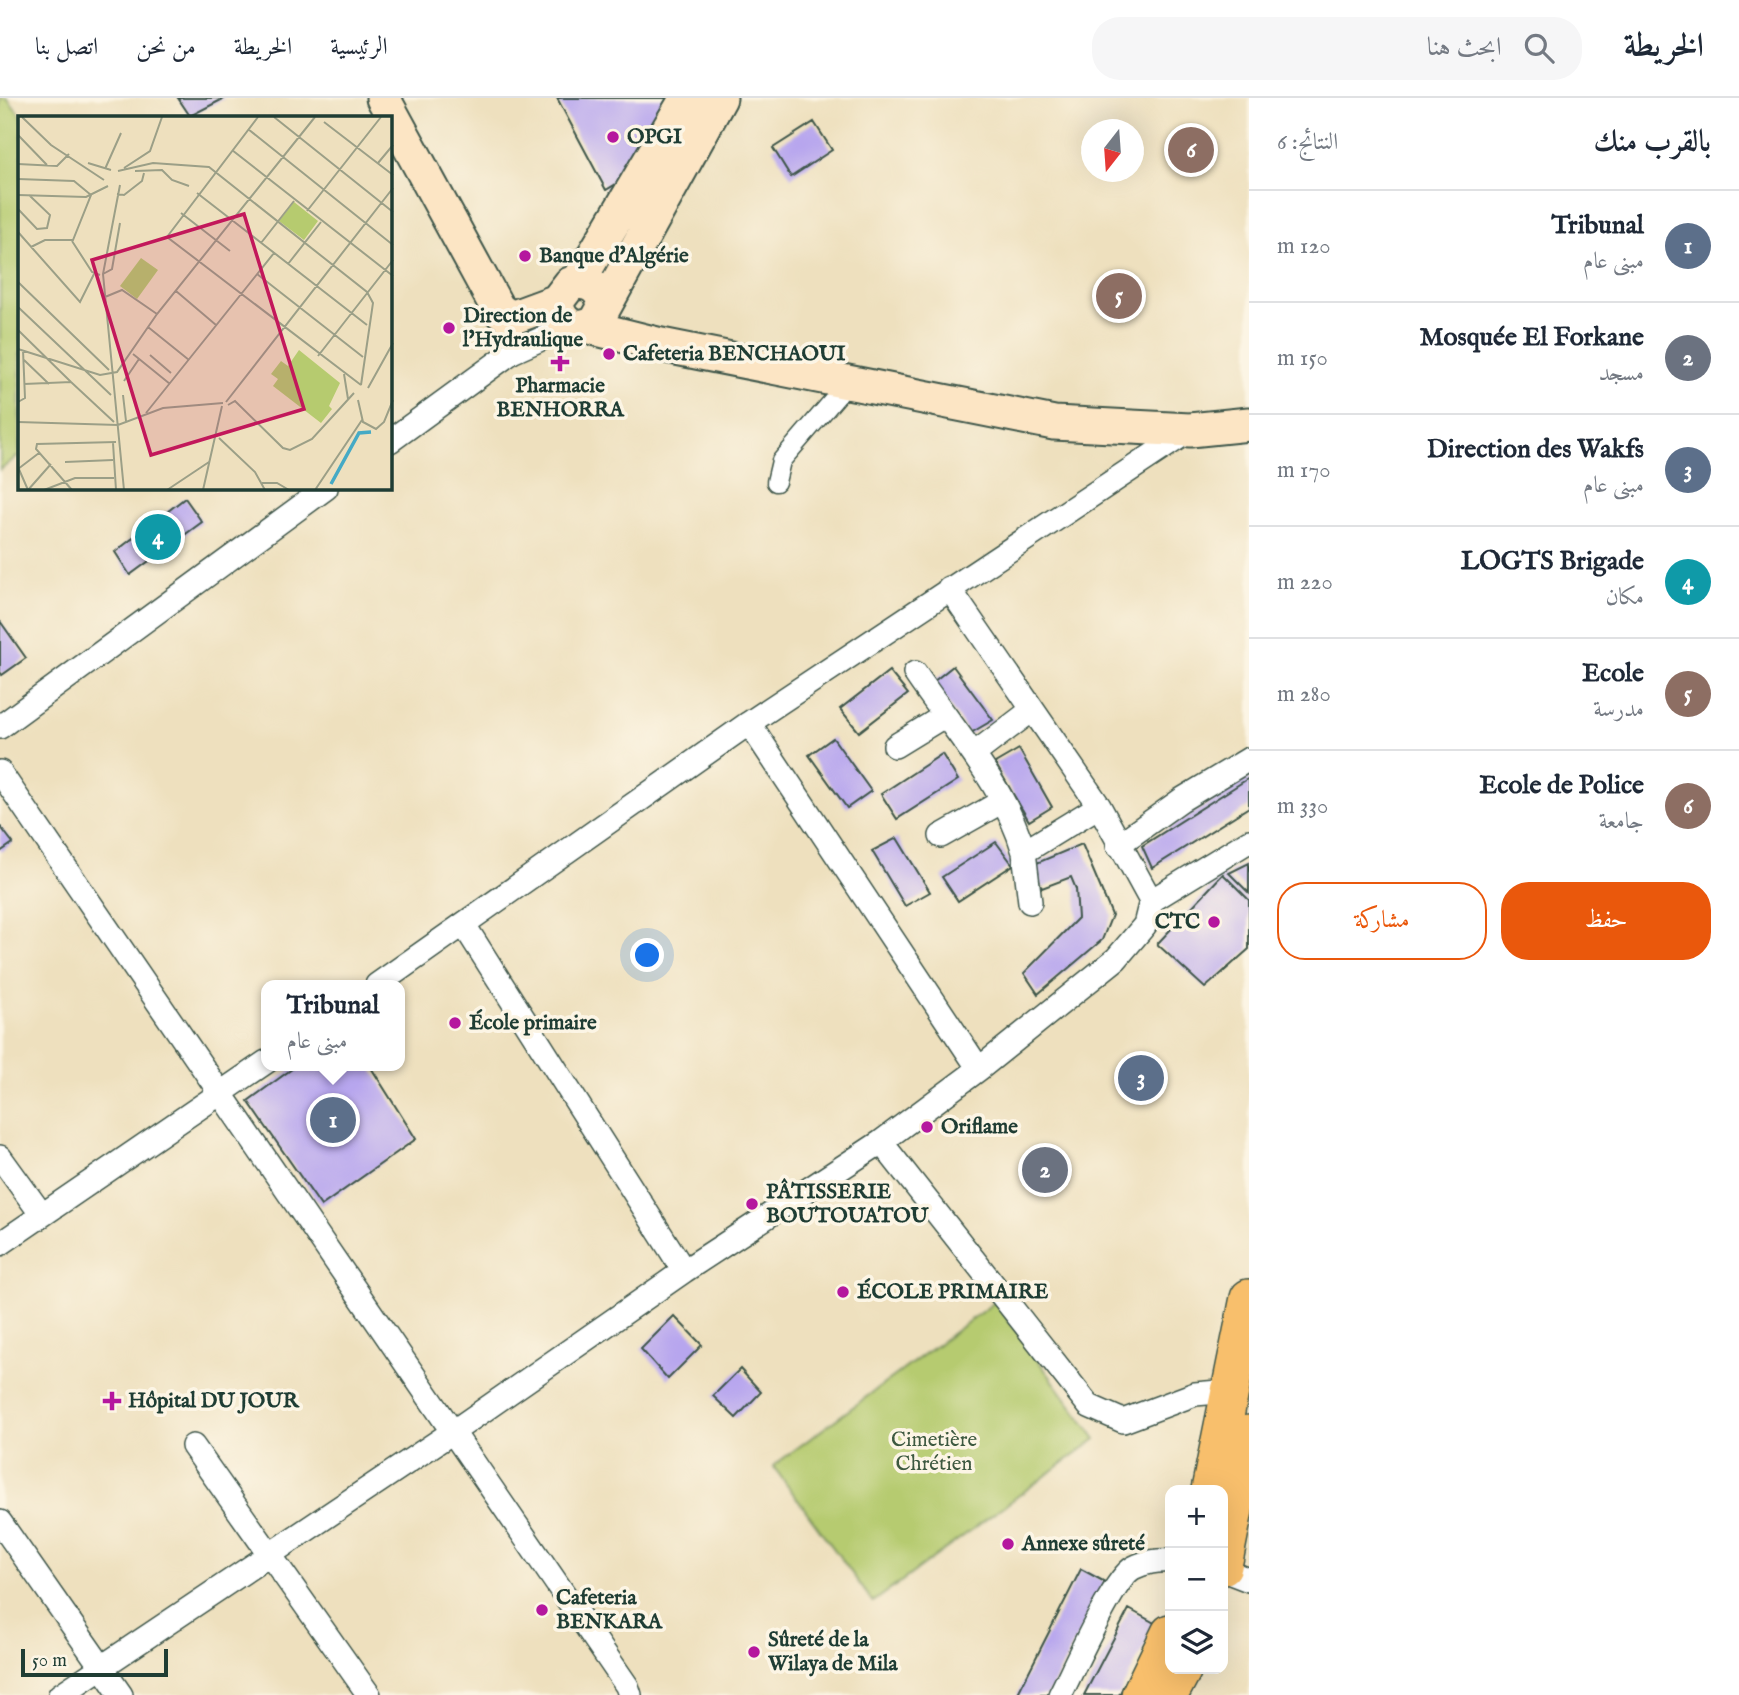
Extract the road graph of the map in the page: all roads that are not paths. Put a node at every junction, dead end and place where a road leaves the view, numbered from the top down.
1 (383, 98) edge
2 (687, 98) edge
3 (720, 98) edge
4 (584, 308) junction
5 (511, 318) junction
6 (512, 352) junction
7 (849, 382) junction
8 (1249, 424) edge
9 (1190, 430) junction
10 (392, 440) edge
11 (776, 482) dead end
12 (323, 490) edge
13 (949, 588) junction
14 (915, 673) dead end
15 (1032, 710) junction
16 (944, 716) junction
17 (750, 723) junction
18 (0, 727) edge
19 (895, 746) dead end
20 (974, 754) junction
21 (1249, 759) edge
22 (0, 772) edge
23 (1001, 802) junction
24 (1098, 806) junction
25 (941, 836) dead end
26 (1249, 841) edge
27 (1118, 845) junction
28 (1024, 852) junction
29 (1152, 901) junction
30 (1030, 902) dead end
31 (464, 925) junction
32 (384, 980) edge
33 (261, 1066) edge
34 (979, 1069) junction
35 (219, 1095) junction
36 (881, 1142) junction
37 (0, 1157) edge
38 (42, 1215) junction
39 (0, 1244) edge
40 (684, 1270) junction
41 (1249, 1298) edge
42 (1230, 1391) junction
43 (454, 1431) junction
44 (1249, 1434) edge
45 (193, 1446) dead end
46 (1211, 1485) edge
47 (0, 1522) edge
48 (1227, 1548) edge
49 (271, 1555) junction
50 (1165, 1561) edge
51 (1228, 1570) edge
52 (1249, 1580) edge
53 (1165, 1643) edge
54 (102, 1668) junction
55 (1180, 1674) edge
56 (60, 1695) edge
57 (121, 1695) edge
58 (369, 1695) edge
59 (630, 1695) edge
60 (1060, 1695) edge
61 (1140, 1695) edge
62 (1169, 1695) edge

1 - 5 main road
2 - 4 main road
3 - 4 main road
4 - 5 main road
4 - 6 street
4 - 7 main road
5 - 6 street
6 - 10 street
7 - 9 main road
7 - 11 street
8 - 9 main road
9 - 13 street
12 - 18 street
13 - 15 street
13 - 17 street
14 - 16 street
15 - 20 street
15 - 24 street
16 - 19 street
16 - 20 street
17 - 31 street
17 - 34 street
20 - 23 street
21 - 27 street
22 - 35 street
23 - 25 street
23 - 28 street
24 - 27 street
24 - 28 street
26 - 29 street
27 - 29 street
28 - 30 street
29 - 34 street
31 - 32 street
31 - 40 street
33 - 35 street
34 - 36 street
35 - 38 street
35 - 43 street
36 - 40 street
36 - 42 street
37 - 38 street
38 - 39 street
40 - 43 street
41 - 42 main road
42 - 46 main road
43 - 49 street
43 - 59 street
44 - 48 main road
45 - 49 street
47 - 54 street
49 - 54 street
49 - 58 street
50 - 60 street
51 - 52 street
53 - 61 main road
54 - 56 street
54 - 57 street
55 - 62 main road

